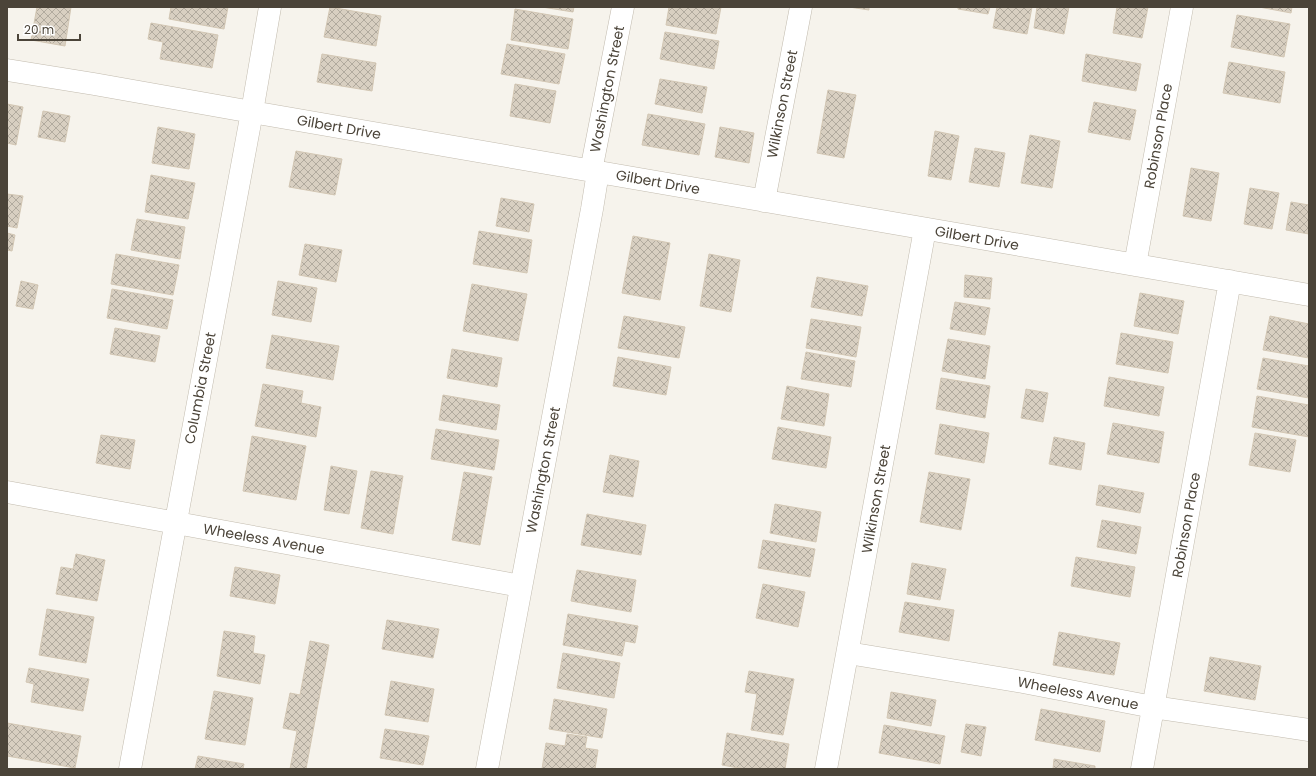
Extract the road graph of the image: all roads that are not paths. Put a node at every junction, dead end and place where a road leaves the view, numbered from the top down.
1 (270, 7) edge
2 (623, 7) edge
3 (801, 7) edge
4 (1182, 7) edge
5 (7, 70) edge
6 (252, 112) junction
7 (595, 171) junction
8 (764, 201) junction
9 (925, 229) junction
10 (1135, 265) junction
11 (1230, 282) junction
12 (1309, 295) edge
13 (7, 492) edge
14 (175, 523) junction
15 (521, 586) junction
16 (848, 653) junction
17 (1153, 707) junction
18 (1309, 730) edge
19 (130, 769) edge
20 (487, 769) edge
21 (826, 769) edge
22 (1142, 769) edge

1 - 6 street, Columbia Street
2 - 7 street, Washington Street
3 - 8 street, Wilkinson Street
4 - 10 street, Robinson Place
5 - 6 street, Gilbert Drive
6 - 7 street, Gilbert Drive
6 - 14 street, Columbia Street
7 - 8 street, Gilbert Drive
7 - 15 street, Washington Street
8 - 9 street, Gilbert Drive
9 - 10 street, Gilbert Drive
9 - 16 street, Wilkinson Street
10 - 11 street, Gilbert Drive
11 - 12 street, Gilbert Drive
11 - 17 street, Robinson Place
13 - 14 street, Wheeless Avenue
14 - 15 street, Wheeless Avenue
14 - 19 street, Columbia Street
15 - 20 street, Washington Street
16 - 17 street, Wheeless Avenue
16 - 21 street, Wilkinson Street
17 - 18 street, Wheeless Avenue
17 - 22 street, Robinson Place

